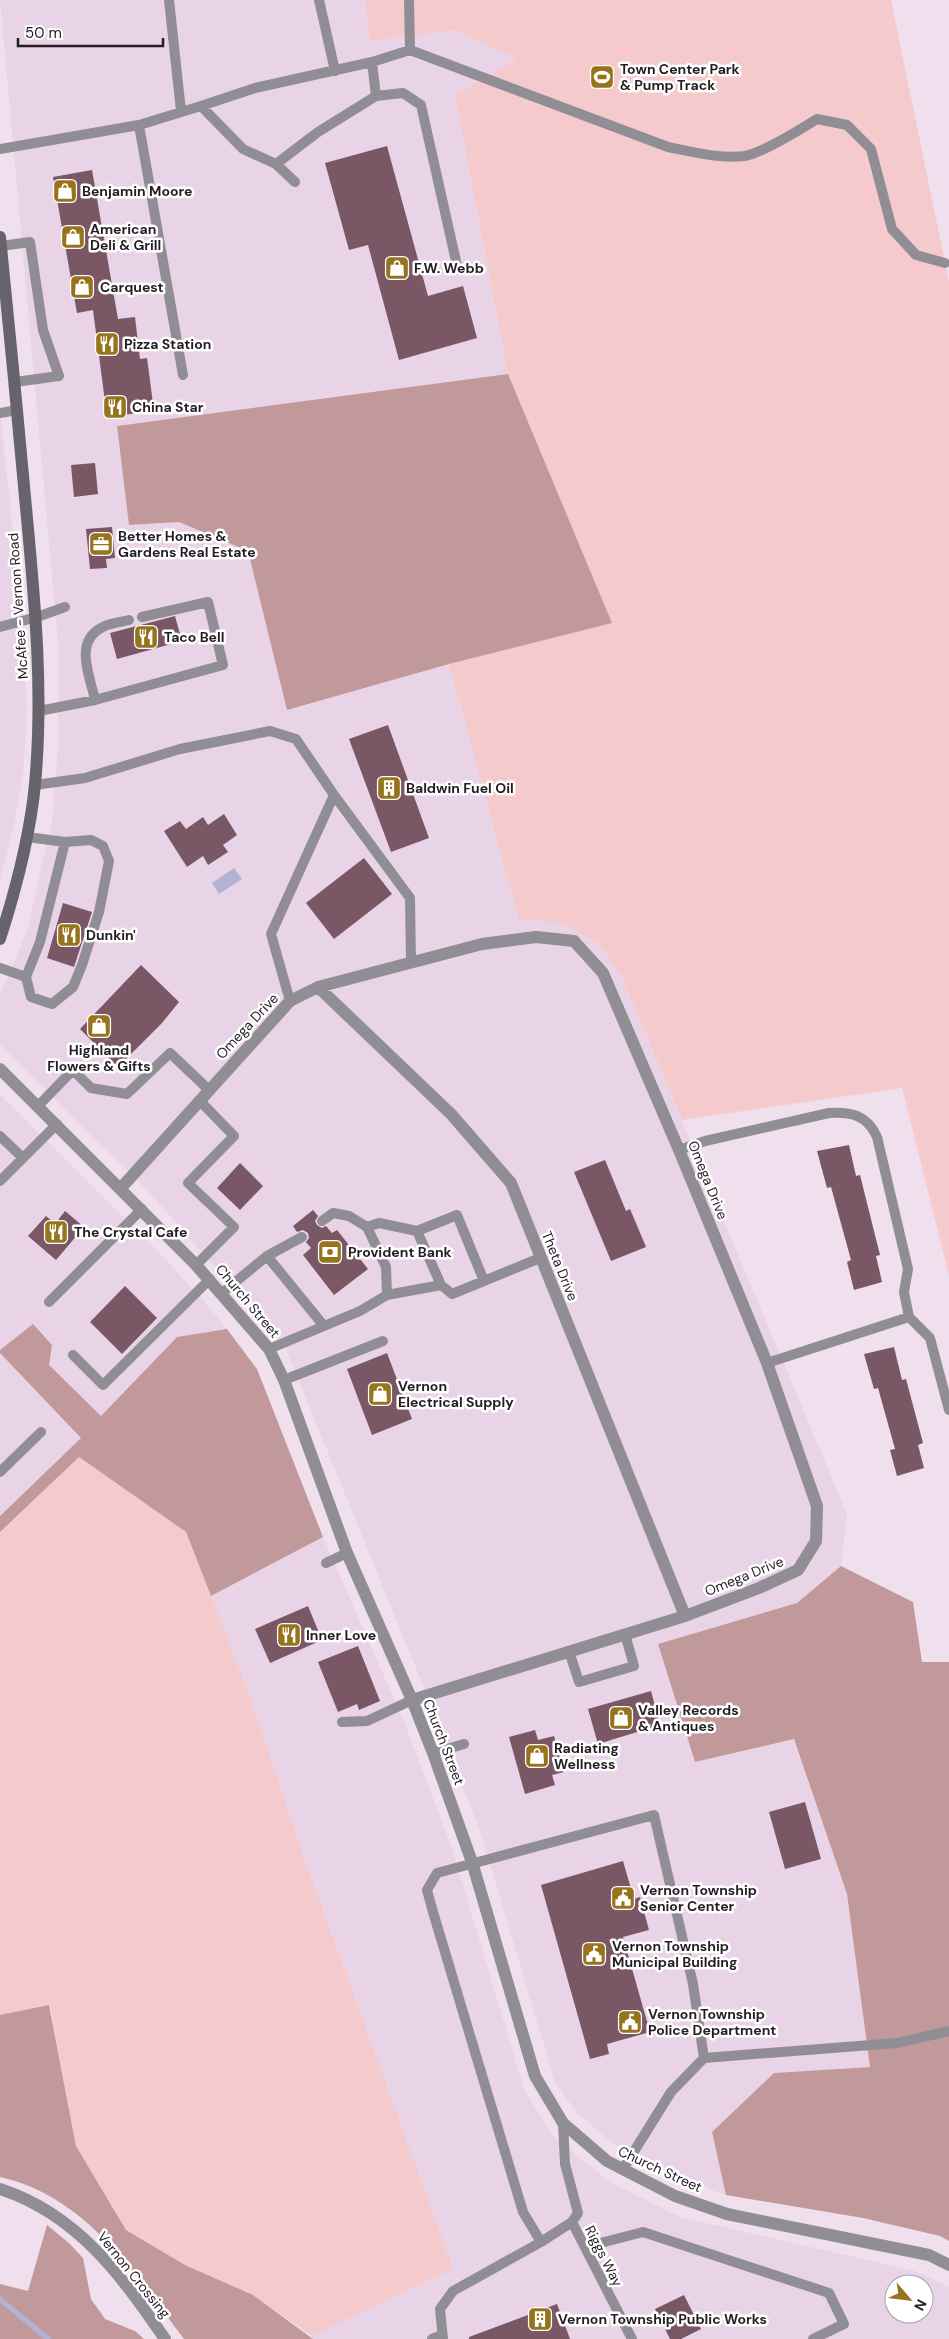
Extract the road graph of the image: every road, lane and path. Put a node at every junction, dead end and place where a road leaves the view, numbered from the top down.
1 (169, 0) edge
2 (319, 0) edge
3 (408, 0) edge
4 (410, 50) junction
5 (372, 62) junction
6 (335, 71) junction
7 (376, 96) junction
8 (201, 106) junction
9 (181, 111) junction
10 (139, 125) junction
11 (0, 149) edge
12 (276, 164) junction
13 (295, 182) dead end
14 (0, 242) edge
15 (945, 263) dead end
16 (458, 270) dead end
17 (183, 375) dead end
18 (15, 382) junction
19 (17, 410) junction
20 (0, 413) edge
21 (65, 607) dead end
22 (37, 617) junction
23 (142, 617) dead end
24 (129, 620) dead end
25 (0, 627) edge
26 (96, 700) junction
27 (39, 711) junction
28 (35, 786) junction
29 (334, 796) junction
30 (27, 837) junction
31 (65, 842) junction
32 (1, 931) edge
33 (411, 962) junction
34 (0, 968) edge
35 (26, 977) junction
36 (318, 986) junction
37 (290, 1001) junction
38 (0, 1069) edge
39 (209, 1090) junction
40 (199, 1100) junction
41 (38, 1106) junction
42 (57, 1124) junction
43 (0, 1136) edge
44 (679, 1150) junction
45 (23, 1158) junction
46 (0, 1181) edge
47 (121, 1188) junction
48 (142, 1209) junction
49 (322, 1221) dead end
50 (367, 1227) junction
51 (417, 1231) junction
52 (302, 1237) dead end
53 (267, 1256) junction
54 (540, 1258) junction
55 (196, 1265) junction
56 (210, 1279) junction
57 (484, 1281) junction
58 (441, 1285) junction
59 (222, 1293) junction
60 (387, 1295) junction
61 (49, 1302) dead end
62 (909, 1317) junction
63 (324, 1326) junction
64 (383, 1341) dead end
65 (269, 1349) junction
66 (73, 1355) dead end
67 (766, 1363) junction
68 (284, 1380) junction
69 (949, 1410) edge
70 (41, 1432) dead end
71 (0, 1472) edge
72 (347, 1553) junction
73 (326, 1563) dead end
74 (685, 1616) junction
75 (625, 1634) junction
76 (569, 1651) junction
77 (412, 1700) junction
78 (342, 1722) dead end
79 (464, 1744) dead end
80 (433, 1753) junction
81 (472, 1862) junction
82 (949, 2031) edge
83 (704, 2058) junction
84 (562, 2123) junction
85 (623, 2169) junction
86 (0, 2189) edge
87 (572, 2222) junction
88 (541, 2242) junction
89 (585, 2247) junction
90 (949, 2265) edge
91 (439, 2338) edge
92 (165, 2339) edge
93 (632, 2339) edge
94 (813, 2339) edge

1 - 9 lane
2 - 6 lane
3 - 4 lane
4 - 5 lane
4 - 15 lane
5 - 6 lane
5 - 7 lane
6 - 8 lane
7 - 12 lane
7 - 16 lane
8 - 9 lane
8 - 12 lane
9 - 10 lane
10 - 11 lane
10 - 17 lane
12 - 13 lane
14 - 18 main road, McAfee - Vernon Road
14 - 18 lane
18 - 19 main road, McAfee - Vernon Road
19 - 20 lane
19 - 22 main road, McAfee - Vernon Road
21 - 22 lane
22 - 25 lane
22 - 27 main road, McAfee - Vernon Road
23 - 26 lane
24 - 26 lane
26 - 27 lane
27 - 28 main road, McAfee - Vernon Road
28 - 29 lane
28 - 30 main road, McAfee - Vernon Road
29 - 33 lane
29 - 37 lane
30 - 31 lane
30 - 32 main road, McAfee - Vernon Road
31 - 35 lane
31 - 35 lane
33 - 36 street, Omega Drive
33 - 44 street, Omega Drive
34 - 35 lane
36 - 37 street, Omega Drive
36 - 54 street, Theta Drive
37 - 39 street, Omega Drive
38 - 41 street, Church Street
39 - 40 street, Omega Drive
39 - 41 lane
40 - 47 street, Omega Drive
40 - 55 lane
41 - 42 street, Church Street
42 - 45 lane
42 - 47 street, Church Street
43 - 45 lane
44 - 62 lane
44 - 67 street, Omega Drive
45 - 46 lane
47 - 48 street, Church Street
48 - 55 street, Church Street
48 - 61 lane
49 - 50 lane
50 - 51 lane
50 - 60 lane
51 - 57 lane
51 - 58 lane
52 - 53 lane
53 - 59 lane
53 - 63 lane
54 - 57 lane
54 - 74 street, Theta Drive
55 - 56 street, Church Street
56 - 59 street, Church Street
56 - 66 lane
57 - 58 lane
58 - 60 lane
59 - 65 street, Church Street
60 - 63 lane
62 - 67 lane
62 - 69 lane
63 - 65 lane
64 - 68 lane
65 - 68 street, Church Street
67 - 74 street, Omega Drive
68 - 72 street, Church Street
70 - 71 lane
72 - 73 lane
72 - 77 street, Church Street
74 - 75 street, Omega Drive
75 - 76 street, Omega Drive
75 - 76 lane
76 - 77 street, Omega Drive
77 - 78 lane
77 - 80 street, Church Street
79 - 80 lane
80 - 81 street, Church Street
81 - 83 lane
81 - 84 street, Church Street
81 - 88 lane
82 - 83 lane
83 - 85 lane
84 - 85 street, Church Street
84 - 87 lane, Riggs Way
85 - 90 street, Church Street
86 - 92 street, Vernon Crossing
87 - 88 lane
87 - 89 lane, Riggs Way
88 - 91 lane
89 - 93 lane, Riggs Way
89 - 94 lane

